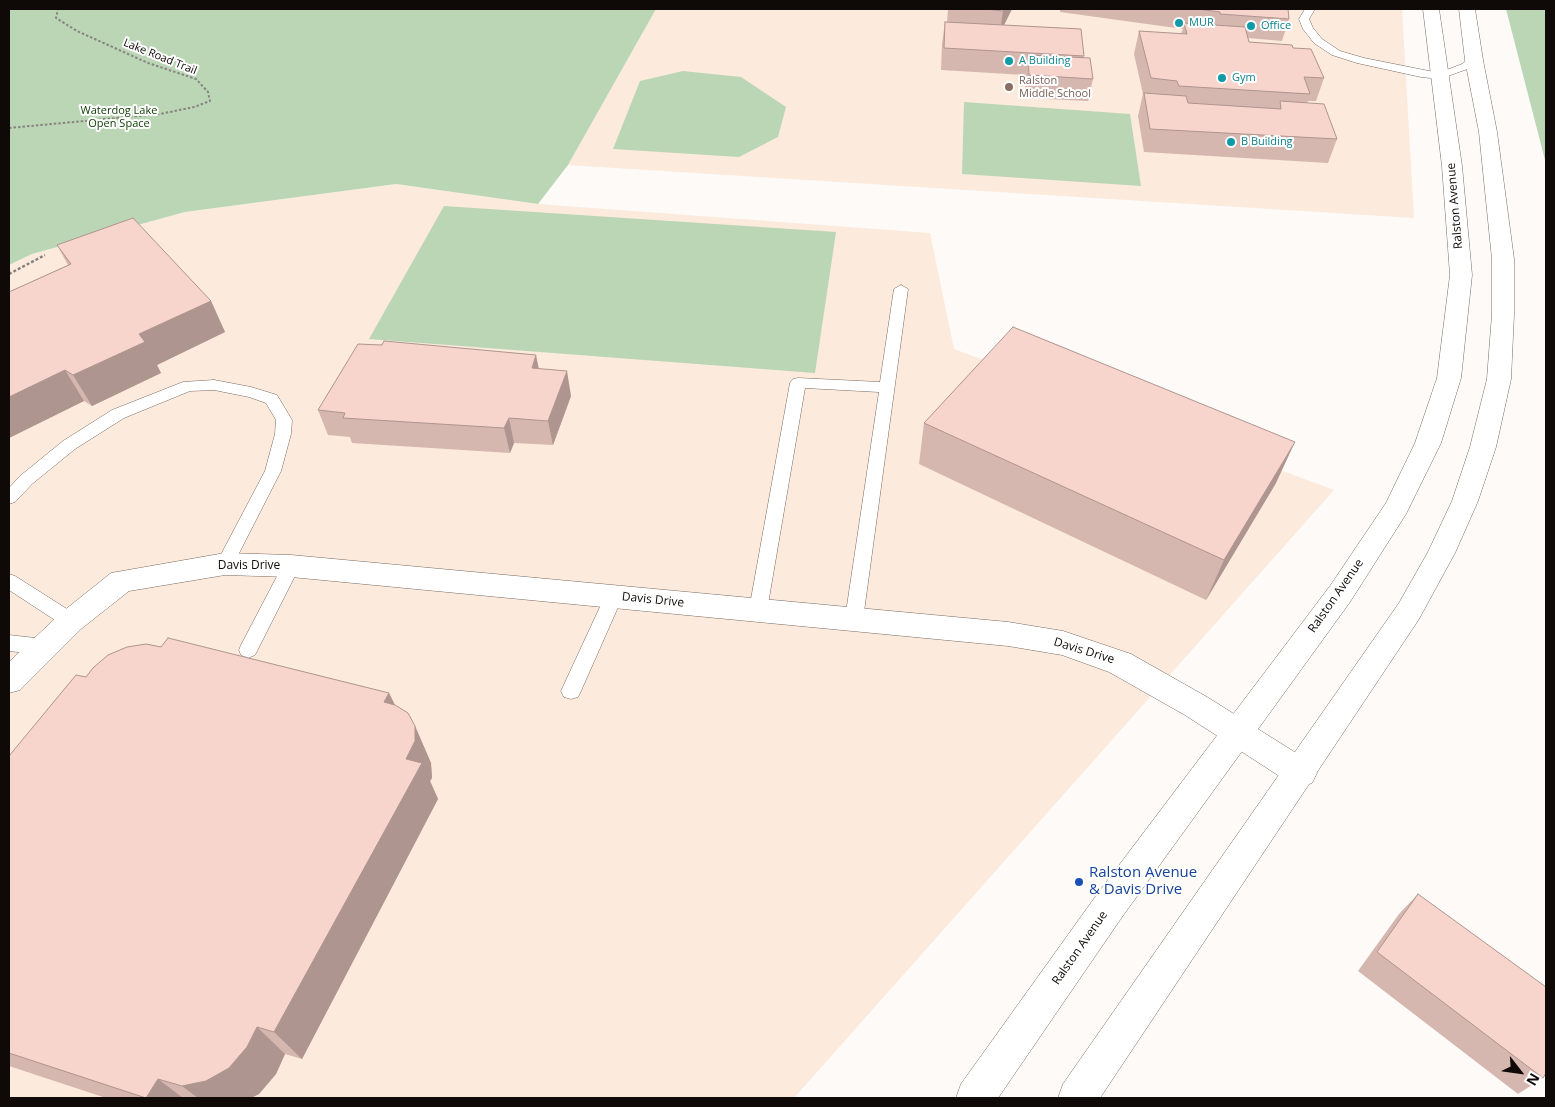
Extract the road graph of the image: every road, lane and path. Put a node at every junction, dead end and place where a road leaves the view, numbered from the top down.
1 (58, 9) edge
2 (1310, 9) edge
3 (1431, 9) edge
4 (1467, 9) edge
5 (1474, 60) junction
6 (1440, 76) junction
7 (9, 128) edge
8 (44, 255) dead end
9 (9, 274) edge
10 (901, 289) dead end
11 (887, 387) junction
12 (9, 498) edge
13 (225, 564) junction
14 (291, 566) junction
15 (9, 581) edge
16 (614, 596) junction
17 (758, 610) junction
18 (854, 619) junction
19 (71, 621) junction
20 (9, 643) edge
21 (44, 647) junction
22 (248, 650) dead end
23 (9, 681) edge
24 (571, 691) dead end
25 (1237, 731) junction
26 (1301, 773) junction
27 (974, 1098) edge
28 (1077, 1098) edge

1 - 7 path, Lake Road Trail
2 - 6 lane
3 - 6 main road, Ralston Avenue
4 - 5 main road
5 - 6 lane
5 - 26 main road
6 - 25 main road, Ralston Avenue
8 - 9 path
10 - 11 lane
11 - 17 lane
11 - 18 lane
12 - 13 lane
13 - 14 main road, Davis Drive
13 - 19 main road, Davis Drive
14 - 16 main road, Davis Drive
14 - 22 lane
15 - 19 lane
16 - 17 main road, Davis Drive
16 - 24 lane
17 - 18 main road, Davis Drive
18 - 25 main road, Davis Drive
19 - 21 main road, Davis Drive
20 - 21 lane
21 - 23 main road, Davis Drive
25 - 26 main road, Davis Drive
25 - 27 main road, Ralston Avenue
26 - 28 main road

